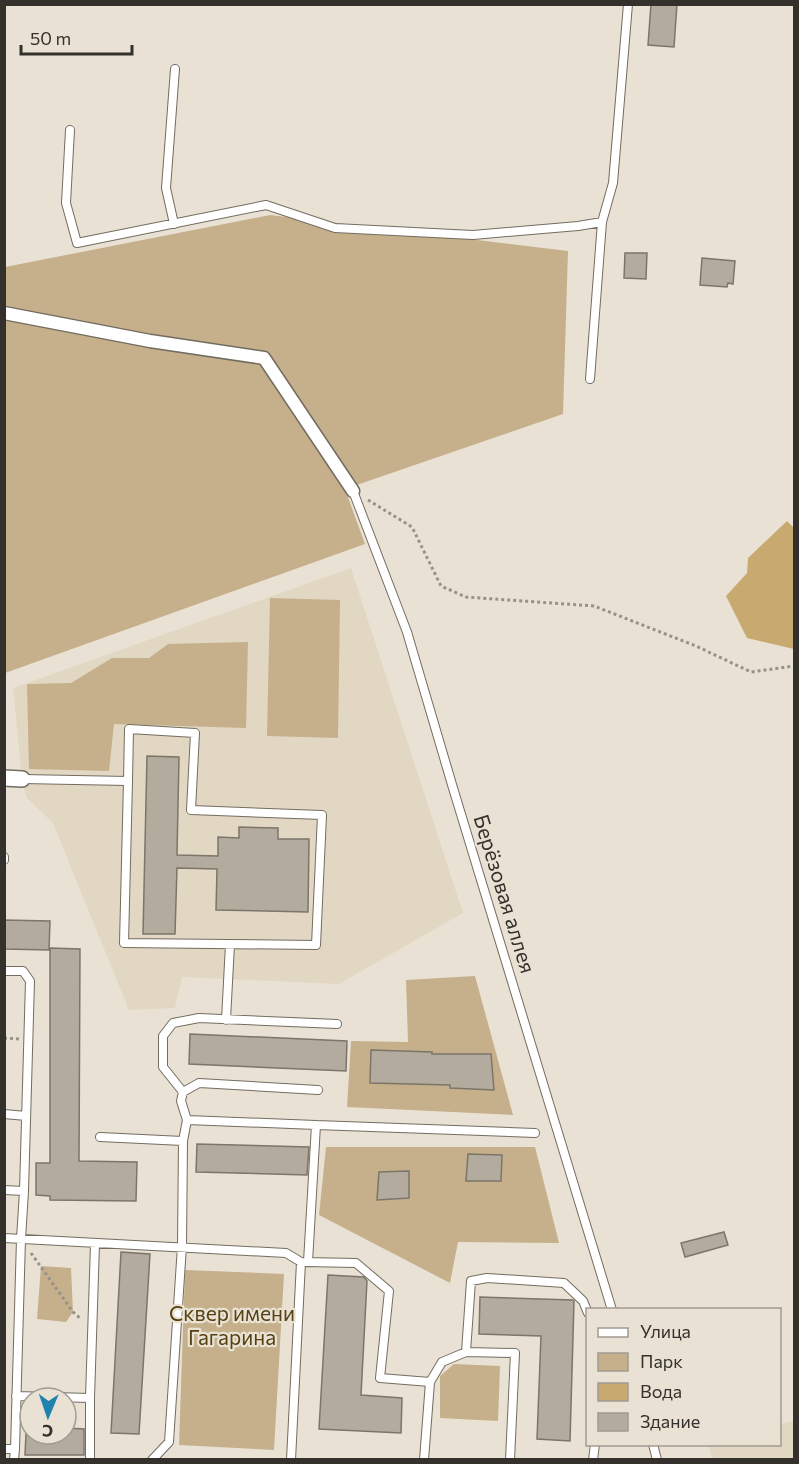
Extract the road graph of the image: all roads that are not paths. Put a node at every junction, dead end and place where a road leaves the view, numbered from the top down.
1 (628, 4) edge
2 (175, 69) dead end
3 (70, 129) dead end
4 (602, 222) junction
5 (174, 224) junction
6 (4, 313) edge
7 (590, 379) dead end
8 (353, 491) joint
9 (4, 778) edge
10 (22, 779) joint
11 (128, 781) junction
12 (230, 944) junction
13 (4, 971) edge
14 (226, 1020) junction
15 (337, 1024) dead end
16 (318, 1090) dead end
17 (183, 1092) junction
18 (4, 1114) edge
19 (26, 1116) junction
20 (187, 1120) junction
21 (316, 1125) junction
22 (535, 1133) dead end
23 (99, 1137) dead end
24 (183, 1141) junction
25 (4, 1190) edge
26 (24, 1191) junction
27 (4, 1238) edge
28 (21, 1239) junction
29 (95, 1244) junction
30 (182, 1246) junction
31 (305, 1262) junction
32 (586, 1308) edge
33 (611, 1308) edge
34 (466, 1352) junction
35 (430, 1382) junction
36 (16, 1396) junction
37 (90, 1398) junction
38 (4, 1449) edge
39 (15, 1449) junction
40 (14, 1460) edge
41 (90, 1460) edge
42 (152, 1460) edge
43 (291, 1460) edge
44 (424, 1460) edge
45 (510, 1460) edge

1 - 4 lane
2 - 5 lane
3 - 5 lane
4 - 5 lane
4 - 7 lane
6 - 8 street
8 - 33 lane, Берёзовая аллея
9 - 10 street
10 - 11 lane
11 - 12 lane
11 - 12 lane
12 - 14 lane
13 - 19 lane
14 - 15 lane
14 - 17 lane
16 - 17 lane
17 - 20 lane
18 - 19 lane
19 - 26 lane
20 - 21 lane
20 - 24 lane
21 - 22 lane
21 - 31 lane
23 - 24 lane
24 - 30 lane
25 - 26 lane
26 - 28 lane
27 - 28 lane
28 - 29 lane
28 - 36 lane
29 - 30 lane
29 - 37 lane
30 - 31 lane
30 - 42 lane
31 - 35 lane
31 - 43 lane
32 - 34 lane
34 - 35 lane
34 - 45 lane
35 - 44 lane
36 - 37 lane
36 - 39 lane
37 - 41 lane
38 - 39 lane
39 - 40 lane

